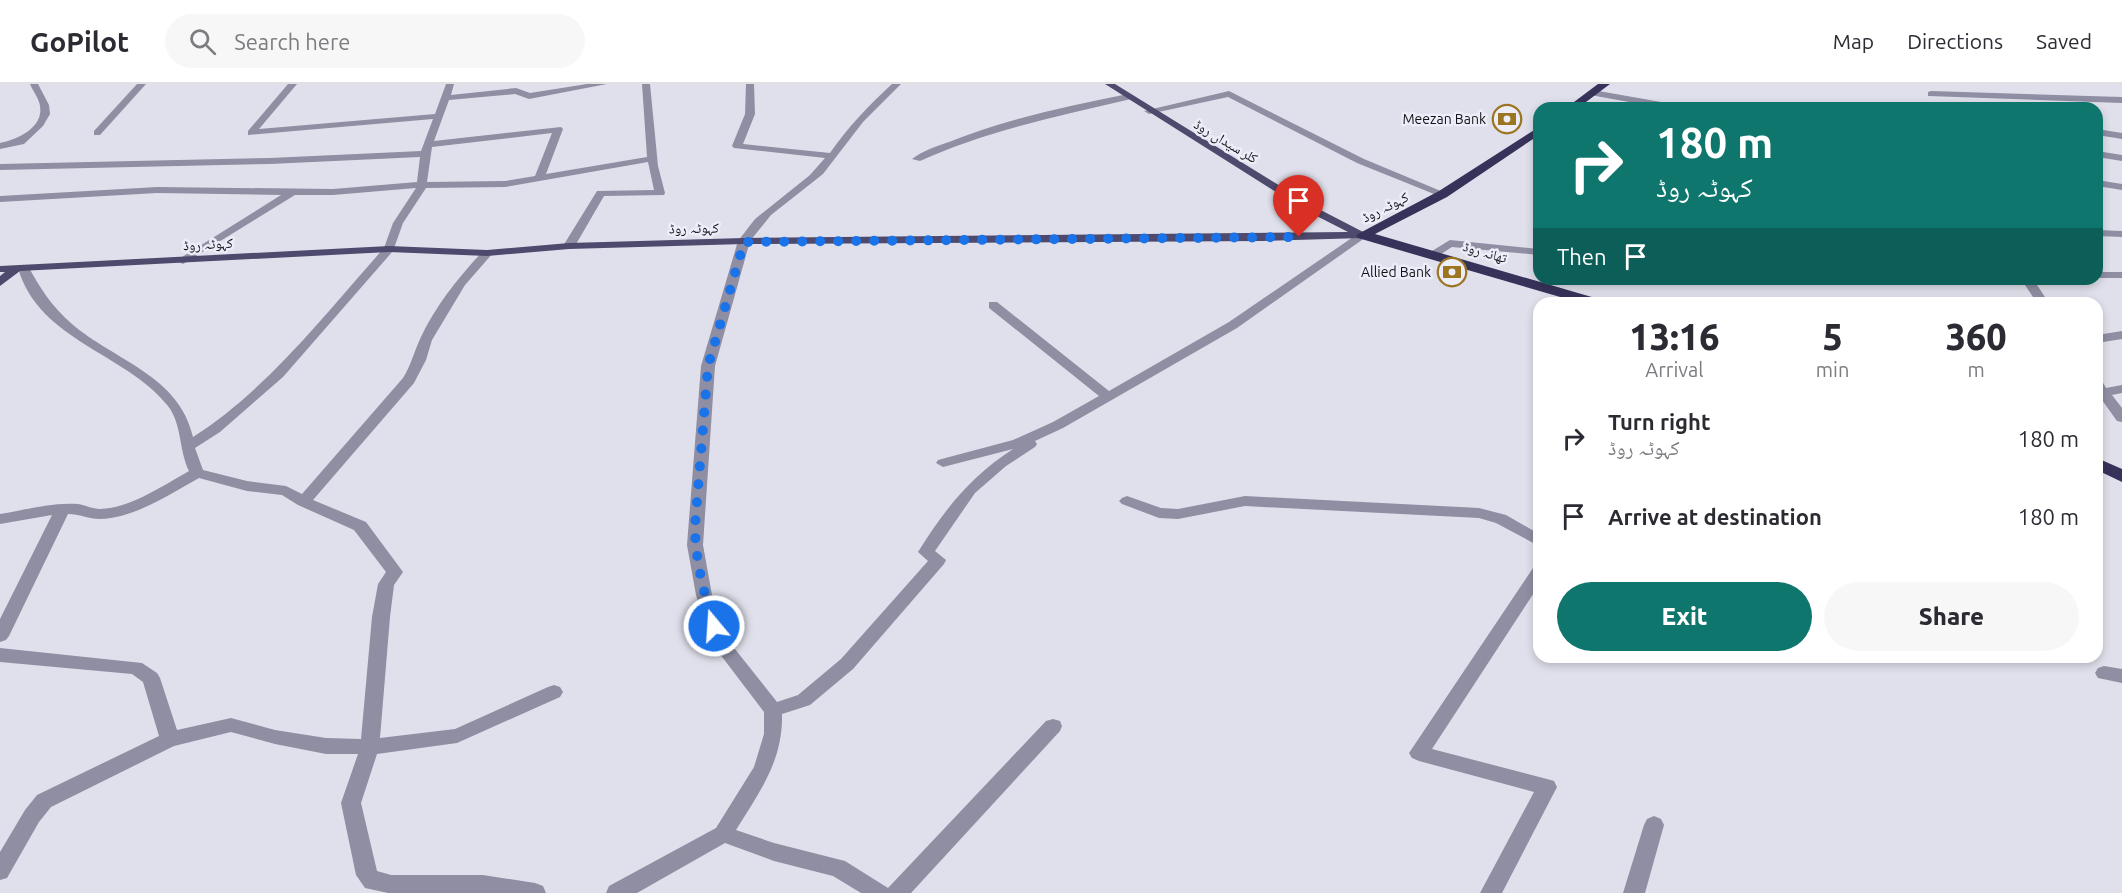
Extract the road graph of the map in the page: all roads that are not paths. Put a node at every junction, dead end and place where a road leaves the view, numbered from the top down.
1 (34, 84) edge
2 (142, 84) edge
3 (293, 84) edge
4 (450, 84) edge
5 (603, 84) edge
6 (646, 84) edge
7 (750, 84) edge
8 (897, 84) edge
9 (1109, 84) edge
10 (1605, 84) edge
11 (1593, 93) junction
12 (1931, 94) dead end
13 (1128, 97) junction
14 (445, 98) junction
15 (2122, 100) edge
16 (1580, 102) edge
17 (1644, 102) edge
18 (1149, 111) junction
19 (440, 116) junction
20 (97, 133) dead end
21 (2103, 133) edge
22 (1533, 134) edge
23 (2122, 136) edge
24 (0, 146) edge
25 (427, 149) junction
26 (2103, 155) edge
27 (833, 156) junction
28 (2122, 158) edge
29 (650, 159) junction
30 (918, 159) dead end
31 (0, 167) edge
32 (539, 178) junction
33 (2103, 184) edge
34 (422, 186) junction
35 (2122, 186) edge
36 (291, 192) junction
37 (1443, 194) junction
38 (0, 199) edge
39 (2103, 233) edge
40 (2122, 234) edge
41 (1363, 235) junction
42 (744, 242) junction
43 (569, 246) junction
44 (389, 249) junction
45 (1533, 251) edge
46 (486, 253) junction
47 (1431, 256) junction
48 (183, 261) junction
49 (20, 268) junction
50 (0, 269) edge
51 (2103, 275) edge
52 (2122, 275) edge
53 (0, 282) edge
54 (1533, 285) edge
55 (1533, 285) edge
56 (1576, 297) edge
57 (993, 305) dead end
58 (2122, 335) edge
59 (2103, 338) edge
60 (2103, 388) edge
61 (2122, 389) edge
62 (2103, 392) edge
63 (1107, 396) junction
64 (2122, 418) edge
65 (1058, 425) junction
66 (187, 447) junction
67 (944, 463) dead end
68 (2103, 466) edge
69 (197, 473) junction
70 (2122, 476) edge
71 (1127, 501) dead end
72 (303, 502) junction
73 (62, 510) junction
74 (0, 519) edge
75 (1533, 538) edge
76 (1533, 581) edge
77 (0, 636) edge
78 (0, 655) edge
79 (554, 692) dead end
80 (773, 710) junction
81 (1053, 726) dead end
82 (170, 739) junction
83 (370, 747) junction
84 (1654, 825) dead end
85 (723, 834) junction
86 (0, 871) edge
87 (535, 893) edge
88 (617, 893) edge
89 (880, 893) edge
90 (897, 893) edge
91 (1491, 893) edge
92 (1634, 893) edge

1 - 24 street
2 - 20 street
3 - 19 street
4 - 14 street
5 - 14 street
6 - 29 street
7 - 27 street
8 - 27 street
9 - 13 main road, کلر سیداں روڈ
10 - 11 highway
11 - 16 highway
11 - 17 street
12 - 15 street
13 - 18 main road, کلر سیداں روڈ
13 - 30 street
14 - 19 street
18 - 37 street
18 - 41 main road, کلر سیداں روڈ
19 - 25 street
21 - 23 street
22 - 37 highway, کہوٹہ روڈ
25 - 31 street
25 - 32 street
25 - 34 street
26 - 28 street
27 - 42 street
29 - 32 street
29 - 43 street
32 - 34 street
33 - 35 street
34 - 36 street
34 - 44 street
36 - 38 street
36 - 48 street
37 - 41 highway, کہوٹہ روڈ
39 - 40 street
41 - 42 main road, کہوٹہ روڈ
41 - 47 highway, تھانہ روڈ
41 - 63 street
42 - 43 main road, کہوٹہ روڈ
42 - 80 street
43 - 46 main road, کہوٹہ روڈ
44 - 46 main road, کہوٹہ روڈ
44 - 48 main road, کہوٹہ روڈ
44 - 66 street
45 - 47 street
46 - 72 street
47 - 54 highway, تھانہ روڈ
48 - 49 main road, کہوٹہ روڈ
49 - 50 main road, کہوٹہ روڈ
49 - 53 main road
49 - 66 street
51 - 52 street
55 - 56 highway, تھانہ روڈ
57 - 63 street
58 - 59 street
60 - 61 street
62 - 64 street
63 - 65 street
65 - 67 street
65 - 80 street
66 - 69 street
68 - 70 highway
69 - 72 street
69 - 73 street
71 - 75 street
72 - 83 street
73 - 74 street
73 - 77 street
76 - 91 street
78 - 82 street
79 - 83 street
80 - 85 street
81 - 90 street
82 - 83 street
82 - 86 street
83 - 87 street
84 - 92 street
85 - 88 street
85 - 89 street

